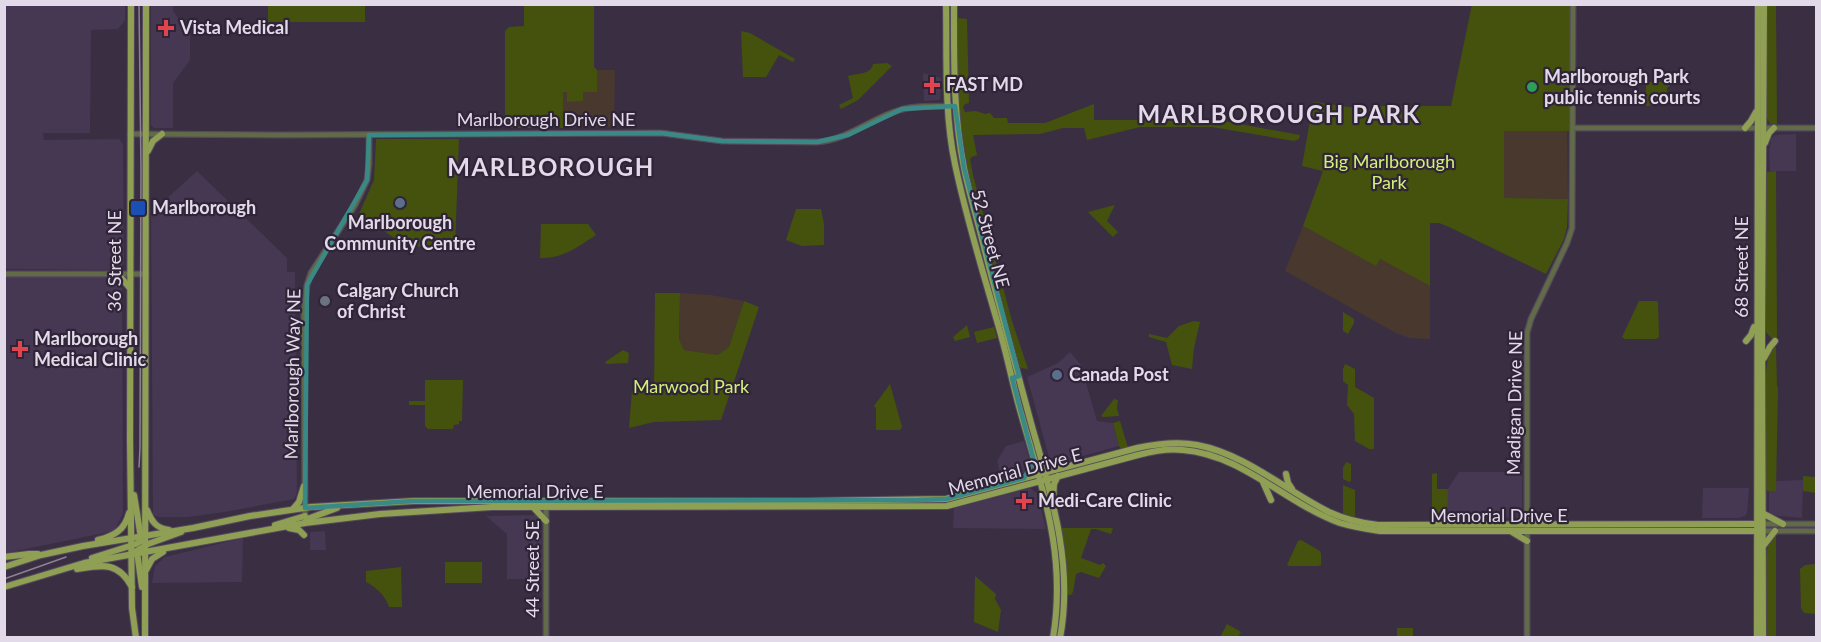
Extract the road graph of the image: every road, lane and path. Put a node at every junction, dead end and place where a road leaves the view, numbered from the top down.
1 (131, 4) edge
2 (146, 4) edge
3 (946, 4) edge
4 (954, 4) edge
5 (1573, 4) edge
6 (1758, 4) edge
7 (1764, 4) edge
8 (951, 106) junction
9 (1757, 109) junction
10 (1572, 128) junction
11 (1745, 128) junction
12 (1760, 128) junction
13 (1774, 128) junction
14 (1816, 128) edge
15 (130, 134) junction
16 (146, 134) junction
17 (162, 134) junction
18 (369, 135) junction
19 (1763, 146) junction
20 (146, 154) junction
21 (118, 273) junction
22 (4, 274) edge
23 (130, 274) junction
24 (146, 274) junction
25 (130, 288) junction
26 (1756, 320) junction
27 (1746, 341) dead end
28 (1775, 341) dead end
29 (1762, 364) junction
30 (1019, 376) junction
31 (1012, 378) junction
32 (1034, 461) junction
33 (1042, 463) junction
34 (1065, 468) junction
35 (1286, 474) dead end
36 (1058, 476) junction
37 (1042, 477) junction
38 (1025, 481) junction
39 (1263, 481) junction
40 (304, 486) junction
41 (131, 489) junction
42 (1042, 489) junction
43 (1294, 492) junction
44 (131, 498) junction
45 (1271, 500) dead end
46 (546, 504) junction
47 (1053, 504) junction
48 (349, 505) junction
49 (1757, 505) junction
50 (146, 507) junction
51 (532, 507) junction
52 (292, 510) junction
53 (1527, 514) junction
54 (1764, 514) junction
55 (305, 516) junction
56 (546, 521) junction
57 (1547, 524) junction
58 (1746, 524) junction
59 (1783, 524) junction
60 (1816, 524) edge
61 (285, 527) junction
62 (1527, 527) junction
63 (1760, 527) junction
64 (193, 528) junction
65 (174, 531) junction
66 (1509, 531) junction
67 (1741, 531) junction
68 (1775, 531) junction
69 (1816, 531) edge
70 (248, 533) junction
71 (304, 535) dead end
72 (1757, 541) junction
73 (1527, 542) junction
74 (139, 545) junction
75 (83, 546) junction
76 (1763, 546) junction
77 (168, 548) junction
78 (41, 555) junction
79 (4, 557) edge
80 (4, 567) edge
81 (58, 570) junction
82 (145, 572) junction
83 (4, 587) edge
84 (132, 588) junction
85 (145, 596) junction
86 (136, 638) edge
87 (145, 638) edge
88 (546, 638) edge
89 (1053, 638) edge
90 (1060, 638) edge
91 (1527, 638) edge
92 (1757, 638) edge
93 (1763, 638) edge

1 - 15 main road, 36 Street NE
2 - 16 main road, 36 Street NE
3 - 8 main road, 52 Street NE
4 - 8 main road, 52 Street NE
5 - 10 street, Madigan Drive NE
6 - 9 main road, 68 Street NE
7 - 12 main road, 68 Street NE
8 - 18 street, Marlborough Drive NE
8 - 30 main road, 52 Street NE
8 - 31 main road, 52 Street NE
9 - 11 main road
9 - 12 main road, 68 Street NE
10 - 11 street
10 - 53 street, Madigan Drive NE
11 - 12 street
12 - 13 street
12 - 19 main road, 68 Street NE
12 - 26 main road, 68 Street NE
13 - 14 street
13 - 19 main road
15 - 16 street, Marlborough Drive NE
15 - 23 main road, 36 Street NE
16 - 17 street, Marlborough Drive NE
16 - 20 main road, 36 Street NE
17 - 18 street, Marlborough Drive NE
17 - 20 main road
18 - 40 street, Marlborough Way NE
19 - 29 main road, 68 Street NE
20 - 24 main road, 36 Street NE
21 - 22 street
21 - 23 street
21 - 25 main road
23 - 24 street
23 - 25 main road, 36 Street NE
24 - 50 main road, 36 Street NE
25 - 41 main road, 36 Street NE
26 - 27 main road
26 - 49 main road, 68 Street NE
28 - 29 main road
29 - 54 main road, 68 Street NE
30 - 31 street
30 - 33 main road, 52 Street NE
31 - 32 main road, 52 Street NE
32 - 37 main road, 52 Street NE
32 - 38 main road
33 - 34 main road
33 - 37 main road, 52 Street NE
34 - 37 main road, Memorial Drive E
34 - 43 main road, Memorial Drive E
35 - 43 main road
36 - 37 main road, Memorial Drive E
36 - 39 main road, Memorial Drive E
36 - 47 main road
37 - 38 main road, Memorial Drive E
37 - 42 main road
37 - 47 main road
38 - 42 main road
38 - 46 main road, Memorial Drive E
39 - 45 main road
39 - 66 main road, Memorial Drive E
40 - 52 main road
40 - 55 street, Marlborough Way NE
41 - 44 main road, 36 Street NE
41 - 74 main road
42 - 89 main road
43 - 62 main road, Memorial Drive E
44 - 74 main road, 36 Street NE
44 - 75 main road
46 - 48 main road, Memorial Drive E
46 - 51 main road, Memorial Drive E
46 - 56 street, 44 Street SE
47 - 90 main road
48 - 55 main road, Memorial Drive E
48 - 55 main road
49 - 58 main road
49 - 63 main road, 68 Street NE
50 - 65 main road
50 - 74 main road, 36 Street NE
51 - 55 main road, Memorial Drive E
51 - 56 main road
52 - 55 main road, Memorial Drive E
52 - 64 main road, Memorial Drive E
53 - 57 main road
53 - 62 street, Madigan Drive NE
54 - 59 main road
54 - 63 main road, 68 Street NE
55 - 61 main road, Memorial Drive E
55 - 70 main road
56 - 88 street, 44 Street SE
57 - 58 main road, Memorial Drive E
57 - 62 main road, Memorial Drive E
58 - 63 main road, Memorial Drive E
59 - 60 street, Memorial Drive E
59 - 63 street, Memorial Drive E
61 - 70 main road, Memorial Drive E
61 - 71 main road
62 - 66 main road, Memorial Drive E
62 - 67 main road, Memorial Drive E
62 - 73 street, Madigan Drive NE
63 - 67 main road, Memorial Drive E
63 - 68 street, Memorial Drive E
63 - 72 main road
63 - 76 main road
64 - 65 main road, Memorial Drive E
64 - 74 main road
65 - 74 main road, Memorial Drive E
66 - 73 main road
67 - 72 main road
68 - 69 street, Memorial Drive E
68 - 76 main road
70 - 77 main road, Memorial Drive E
72 - 92 main road
73 - 91 street, Madigan Drive NE
74 - 75 main road
74 - 77 main road, Memorial Drive E
74 - 81 main road
74 - 82 main road
74 - 84 main road
74 - 85 main road
75 - 78 main road
76 - 93 main road
77 - 82 main road
78 - 79 main road
78 - 80 main road
81 - 83 main road
81 - 84 main road
82 - 85 main road
84 - 86 main road
85 - 87 main road

